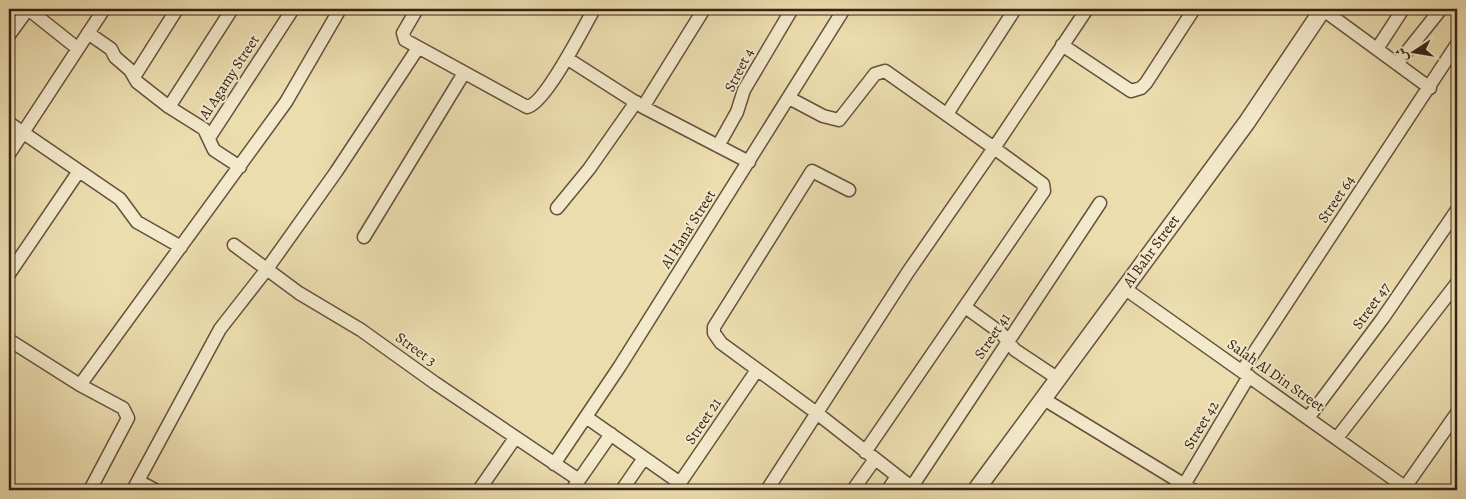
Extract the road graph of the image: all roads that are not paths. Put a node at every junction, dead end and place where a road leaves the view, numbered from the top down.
1 (28, 9) edge
2 (104, 9) edge
3 (177, 9) edge
4 (232, 9) edge
5 (293, 9) edge
6 (340, 9) edge
7 (417, 9) edge
8 (594, 9) edge
9 (704, 9) edge
10 (792, 9) edge
11 (844, 9) edge
12 (1015, 9) edge
13 (1087, 9) edge
14 (1194, 9) edge
15 (1403, 9) edge
16 (1441, 9) edge
17 (1320, 10) edge
18 (88, 33) junction
19 (9, 36) edge
20 (1457, 44) edge
21 (1062, 45) junction
22 (78, 48) junction
23 (418, 48) junction
24 (1377, 49) junction
25 (568, 59) junction
26 (1397, 64) junction
27 (464, 73) junction
28 (134, 77) junction
29 (1430, 88) junction
30 (789, 98) junction
31 (639, 105) junction
32 (169, 107) junction
33 (946, 114) junction
34 (9, 123) edge
35 (23, 134) junction
36 (209, 138) junction
37 (718, 146) junction
38 (994, 148) junction
39 (9, 154) edge
40 (749, 162) junction
41 (240, 167) junction
42 (79, 171) junction
43 (849, 190) dead end
44 (1100, 203) dead end
45 (557, 208) dead end
46 (1457, 210) edge
47 (364, 237) dead end
48 (234, 245) dead end
49 (181, 247) junction
50 (267, 269) junction
51 (9, 274) edge
52 (1457, 283) edge
53 (1124, 288) junction
54 (966, 307) junction
55 (1007, 341) junction
56 (13, 342) edge
57 (9, 356) edge
58 (757, 370) junction
59 (1246, 374) junction
60 (1057, 378) junction
61 (80, 385) junction
62 (1042, 398) junction
63 (1457, 413) edge
64 (818, 414) junction
65 (586, 417) junction
66 (1308, 418) junction
67 (610, 434) junction
68 (516, 438) junction
69 (1337, 438) junction
70 (870, 456) junction
71 (644, 458) junction
72 (554, 464) junction
73 (897, 476) junction
74 (575, 485) edge
75 (136, 486) edge
76 (677, 487) edge
77 (1186, 488) edge
78 (913, 489) edge
79 (1406, 489) edge
80 (90, 490) edge
81 (156, 490) edge
82 (479, 490) edge
83 (622, 490) edge
84 (767, 490) edge
85 (853, 490) edge
86 (888, 490) edge
87 (976, 490) edge

1 - 19 street
1 - 22 street
2 - 18 street
3 - 28 street
4 - 32 street
5 - 36 street, Al Agamy Street
6 - 41 street
7 - 23 street
8 - 25 street
9 - 31 street
10 - 37 street, Street 4
11 - 30 street, Al Hana' Street
12 - 33 street
13 - 21 street
14 - 21 street
15 - 24 street
16 - 26 street
17 - 24 street
17 - 53 street, Al Bahr Street
18 - 22 street
18 - 28 street
20 - 29 street, Street 64
21 - 38 street
22 - 35 street
23 - 27 street
23 - 50 street
24 - 26 street
25 - 27 street
25 - 31 street
26 - 29 street
27 - 47 street
28 - 32 street
29 - 59 street, Street 64
30 - 33 street
30 - 40 street, Al Hana' Street
31 - 37 street
31 - 45 street
32 - 36 street
33 - 38 street
34 - 35 street
35 - 39 street
35 - 42 street
36 - 41 street
37 - 40 street
38 - 54 street
38 - 64 street
40 - 65 street, Al Hana' Street
41 - 49 street
42 - 49 street
42 - 51 street
43 - 58 street
44 - 55 street, Street 41
46 - 66 street, Street 47
48 - 50 street, Street 3
49 - 61 street
50 - 68 street, Street 3
50 - 75 street
52 - 69 street
53 - 59 street, Salah Al Din Street
53 - 60 street, Al Bahr Street
54 - 55 street
54 - 70 street
55 - 60 street
55 - 78 street, Street 41
56 - 57 street
56 - 61 street
58 - 64 street
58 - 76 street, Street 21
59 - 66 street, Salah Al Din Street
59 - 77 street, Street 42
60 - 62 street, Al Bahr Street
61 - 80 street
62 - 77 street
62 - 87 street, Al Bahr Street
63 - 79 street
64 - 70 street
64 - 84 street
65 - 67 street
65 - 72 street, Al Hana' Street
66 - 69 street, Salah Al Din Street
67 - 71 street
67 - 74 street
68 - 72 street, Street 3
68 - 82 street
69 - 79 street, Salah Al Din Street
70 - 73 street
70 - 85 street
71 - 76 street
71 - 83 street
72 - 74 street, Street 3
73 - 78 street
73 - 86 street
75 - 81 street

